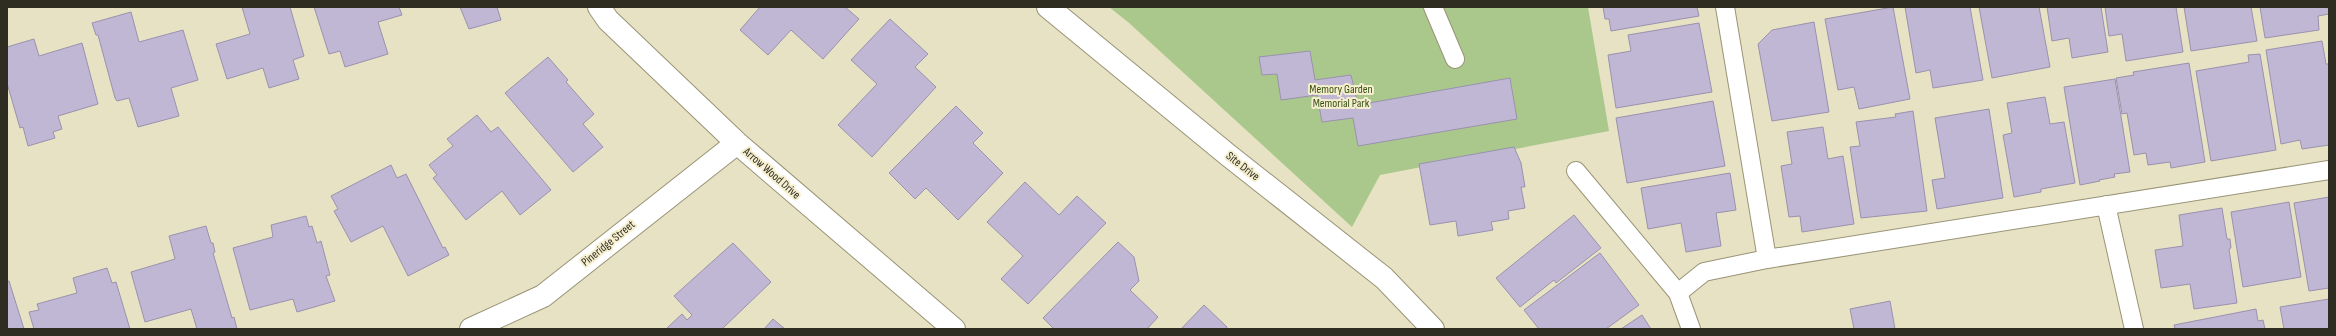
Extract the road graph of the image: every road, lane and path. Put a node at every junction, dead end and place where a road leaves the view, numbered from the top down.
1 (600, 7) edge
2 (1048, 7) edge
3 (1433, 7) edge
4 (1726, 7) edge
5 (1455, 59) dead end
6 (737, 143) junction
7 (2329, 170) edge
8 (1576, 171) dead end
9 (2106, 205) junction
10 (1767, 259) junction
11 (1678, 293) junction
12 (471, 329) edge
13 (954, 329) edge
14 (1433, 329) edge
15 (1692, 329) edge
16 (2134, 329) edge

1 - 6 street, Arrow Wood Drive
2 - 14 street, Site Drive
3 - 5 lane
4 - 10 lane
6 - 12 street, Pineridge Street
6 - 13 street, Arrow Wood Drive
7 - 9 lane
8 - 11 lane
9 - 10 lane
9 - 16 lane
10 - 11 lane
11 - 15 lane

